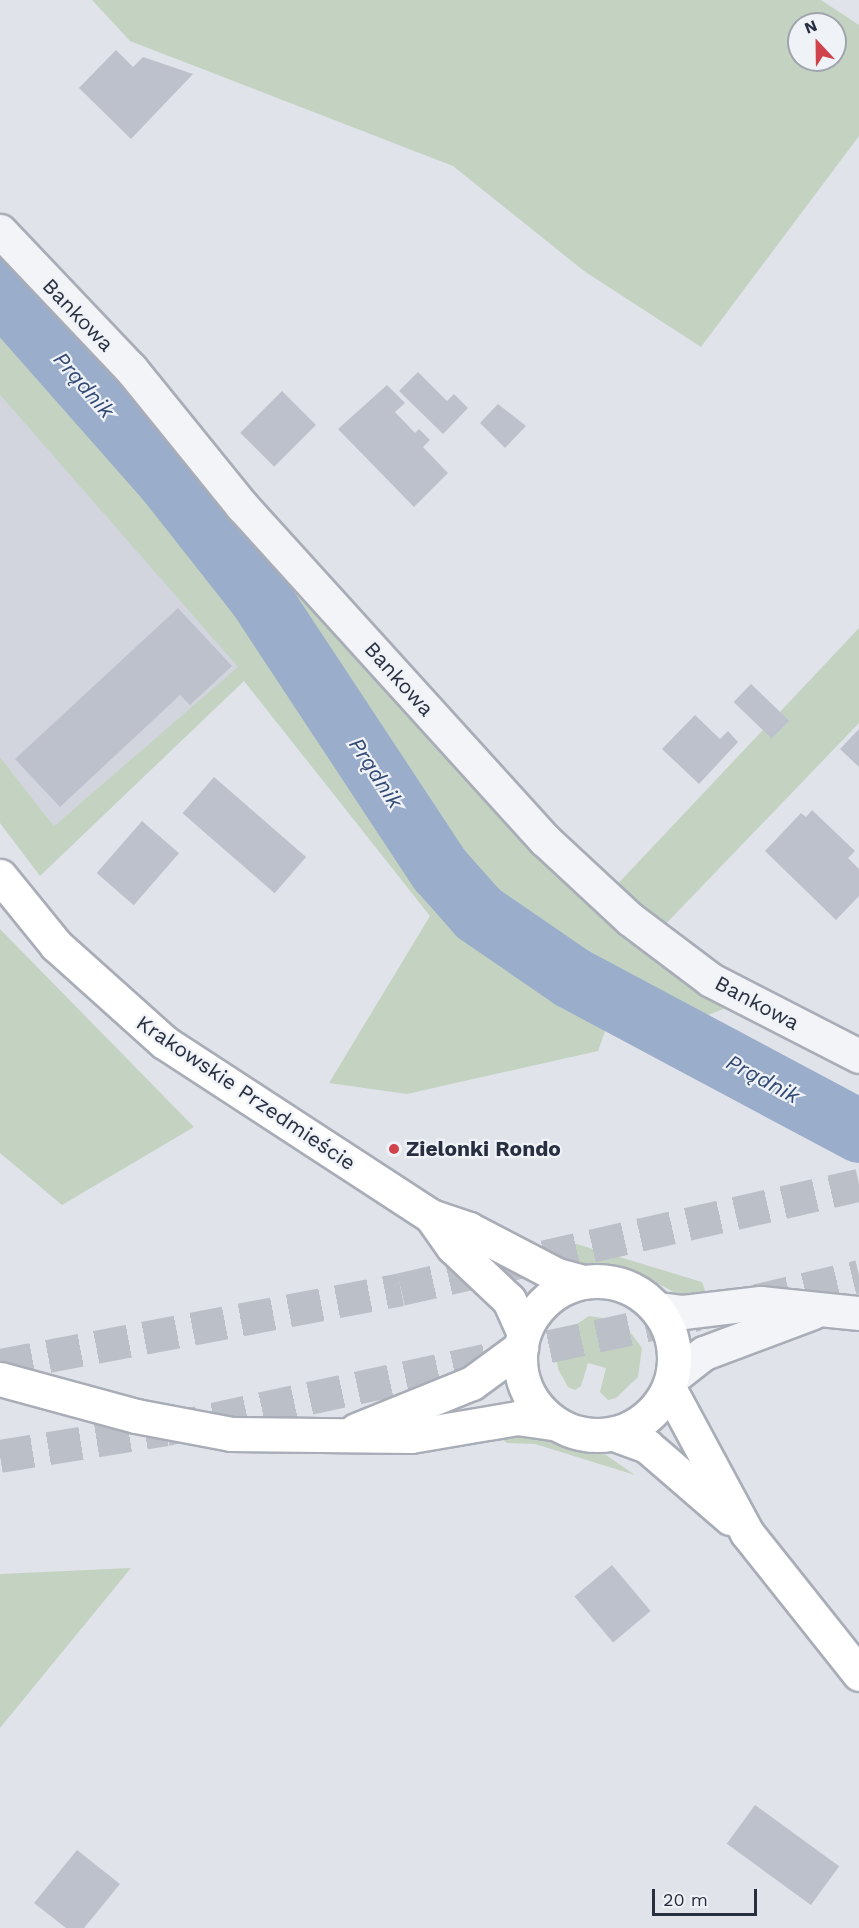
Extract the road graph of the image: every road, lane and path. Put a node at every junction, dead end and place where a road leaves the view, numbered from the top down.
1 (0, 231) edge
2 (0, 876) edge
3 (859, 1056) edge
4 (431, 1216) junction
5 (584, 1282) junction
6 (657, 1309) junction
7 (818, 1311) junction
8 (859, 1313) edge
9 (522, 1340) junction
10 (0, 1379) edge
11 (671, 1382) junction
12 (554, 1423) junction
13 (614, 1434) junction
14 (340, 1437) junction
15 (747, 1533) junction
16 (859, 1674) edge

1 - 3 street, Bankowa
2 - 4 main road, Krakowskie Przedmieście
4 - 5 main road, Krakowskie Przedmieście
4 - 9 main road, Krakowskie Przedmieście
5 - 6 main road
5 - 9 main road
6 - 7 street
6 - 11 main road
7 - 8 street
7 - 11 street
9 - 12 main road
9 - 14 main road
10 - 14 main road
11 - 13 main road
11 - 15 main road
12 - 13 main road
12 - 14 main road
13 - 15 main road
15 - 16 main road

